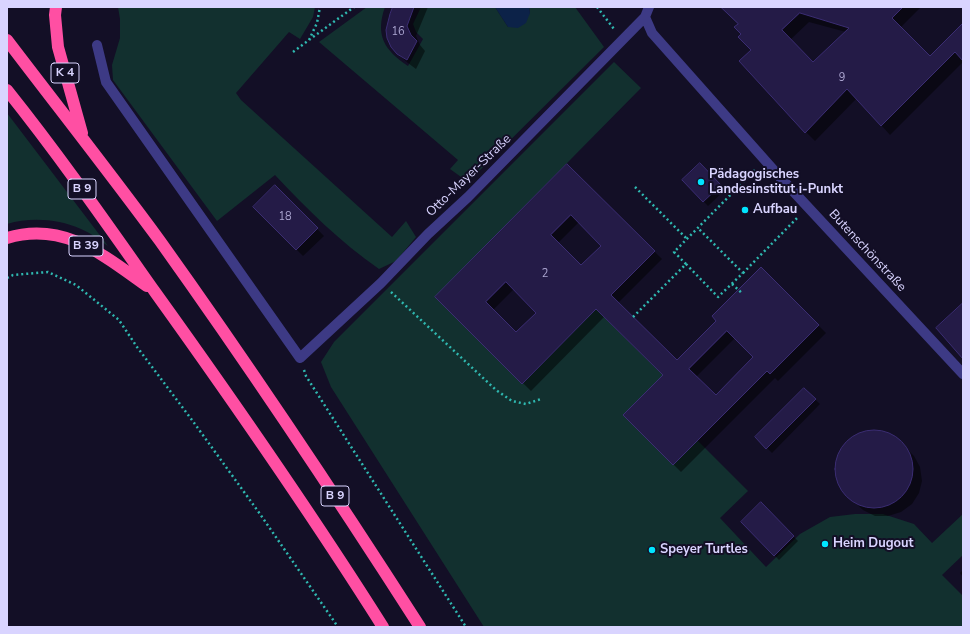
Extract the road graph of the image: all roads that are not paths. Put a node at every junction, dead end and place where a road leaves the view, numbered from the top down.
1 (56, 7) edge
2 (649, 7) edge
3 (645, 17) junction
4 (7, 40) edge
5 (98, 45) dead end
6 (7, 90) edge
7 (83, 138) junction
8 (7, 238) edge
9 (155, 291) junction
10 (963, 374) edge
11 (383, 627) edge
12 (420, 627) edge

1 - 7 highway, K 4
2 - 3 street, Otto-Mayer-Straße
3 - 5 street, Otto-Mayer-Straße
3 - 10 street, Butenschönstraße
4 - 7 highway, B 9
6 - 9 highway, B 9
7 - 12 highway, B 9
8 - 9 highway, B 39
9 - 11 highway, B 9

